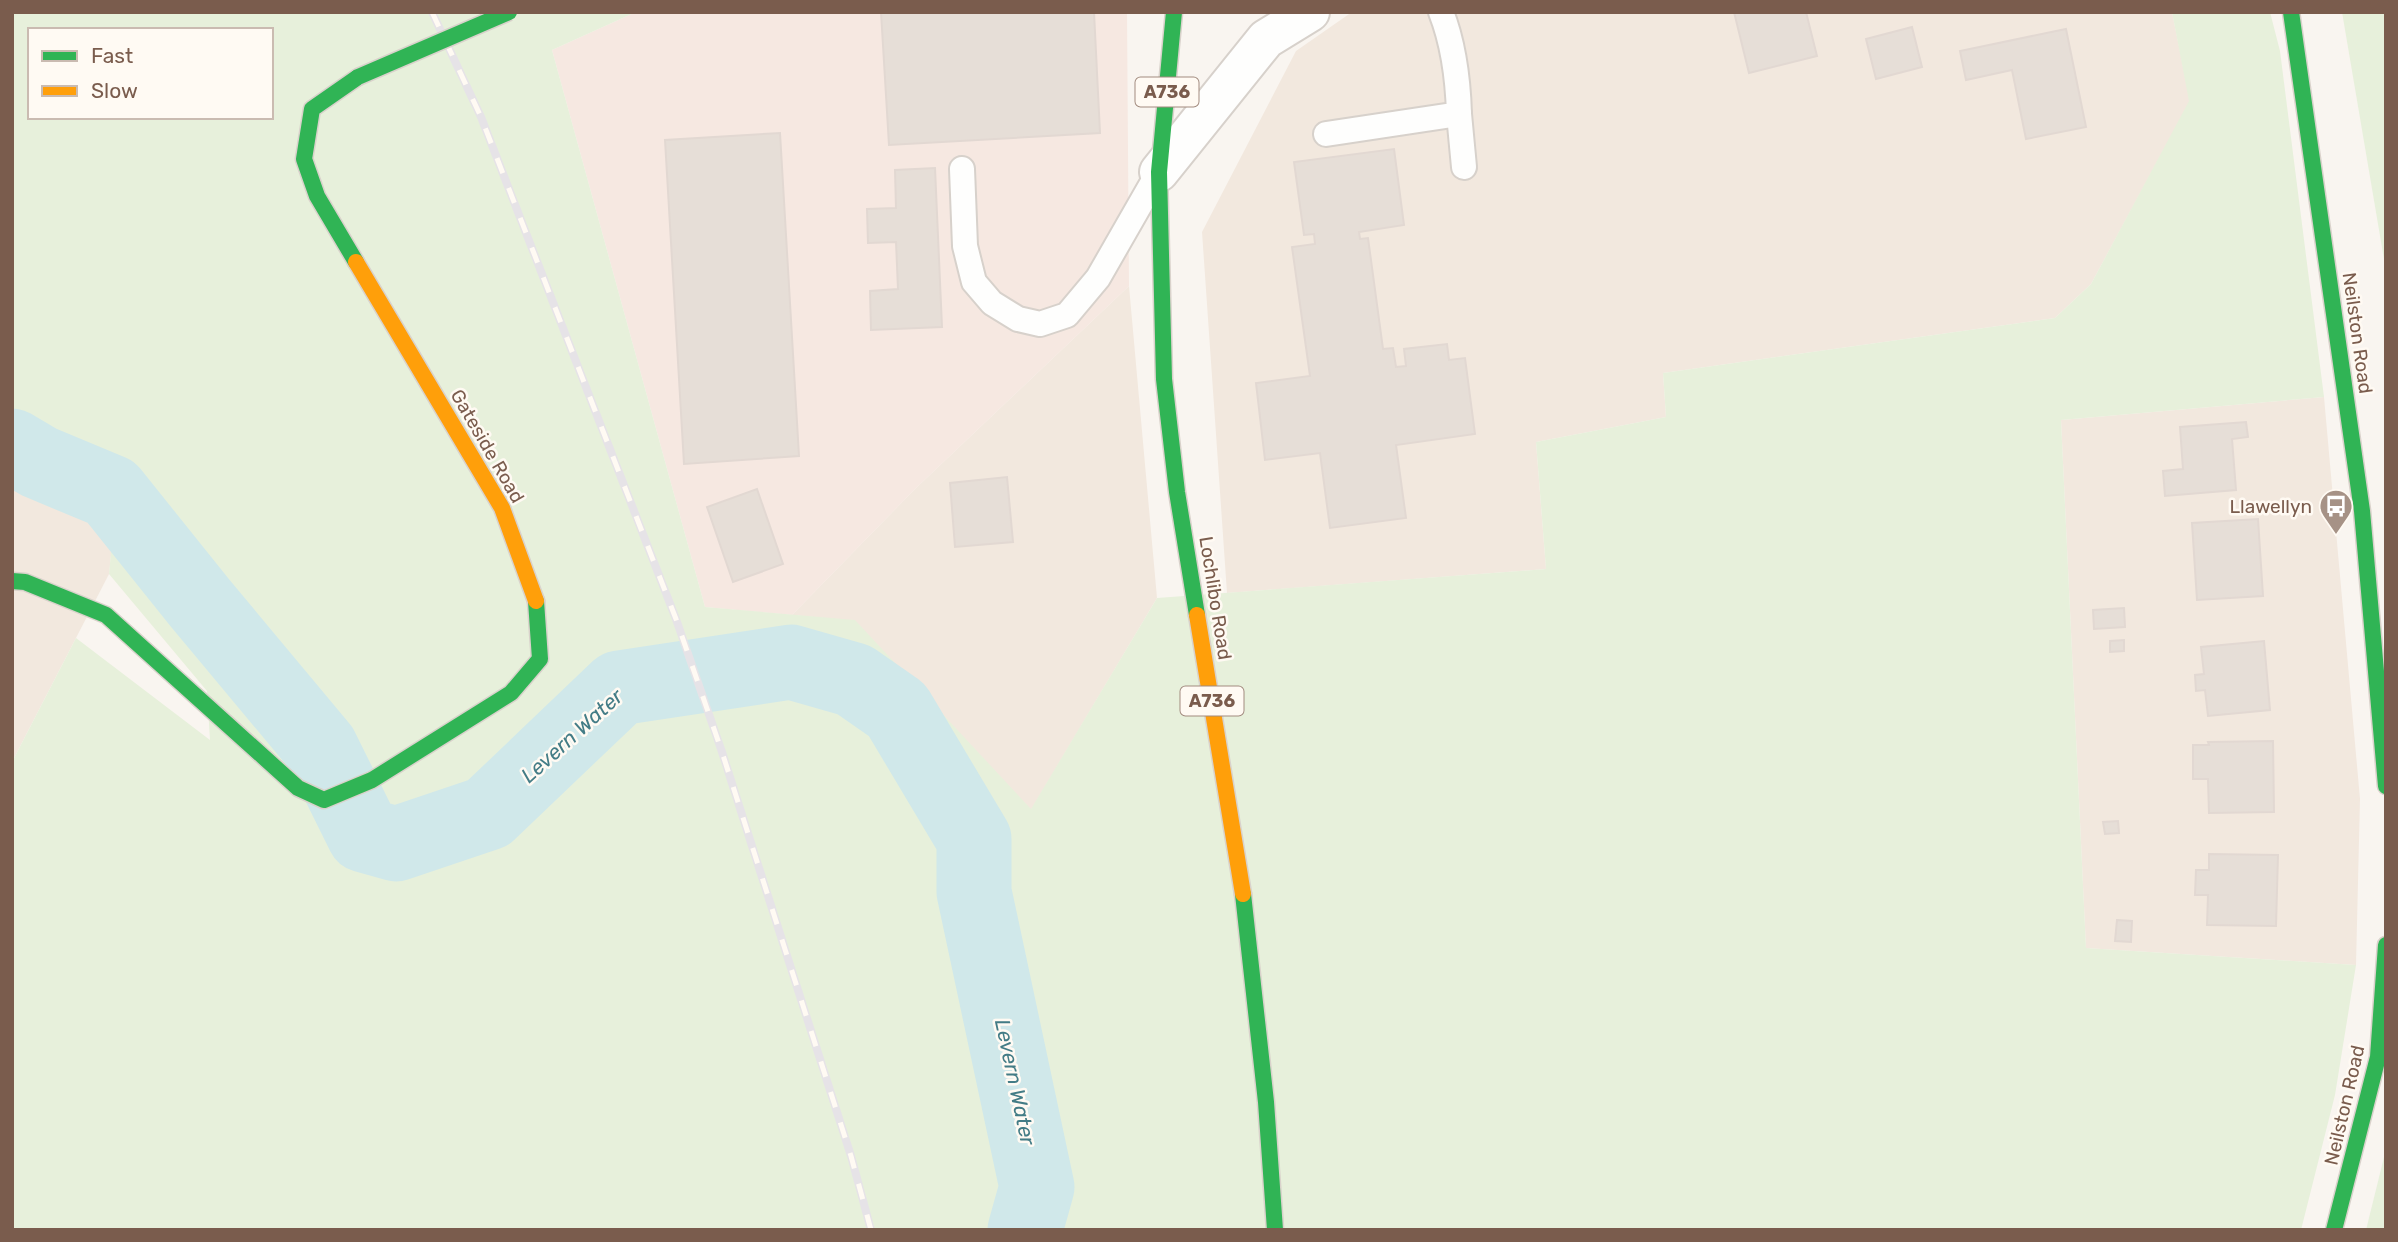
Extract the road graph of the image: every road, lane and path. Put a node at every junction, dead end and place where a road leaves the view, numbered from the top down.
1 (509, 12) edge
2 (1174, 12) edge
3 (1310, 12) edge
4 (1441, 12) edge
5 (2291, 12) edge
6 (1459, 114) junction
7 (1326, 134) dead end
8 (1464, 167) dead end
9 (962, 169) dead end
10 (1159, 172) junction
11 (12, 581) edge
12 (2386, 786) edge
13 (2386, 945) edge
14 (1275, 1230) edge
15 (2334, 1230) edge

1 - 11 street, Gateside Road, bridge
2 - 10 street, Lochlibo Road / A736
3 - 10 street
4 - 6 lane
5 - 12 street, Neilston Road
6 - 7 lane
6 - 8 lane
9 - 10 lane
10 - 14 street, Lochlibo Road / A736
13 - 15 street, Neilston Road

